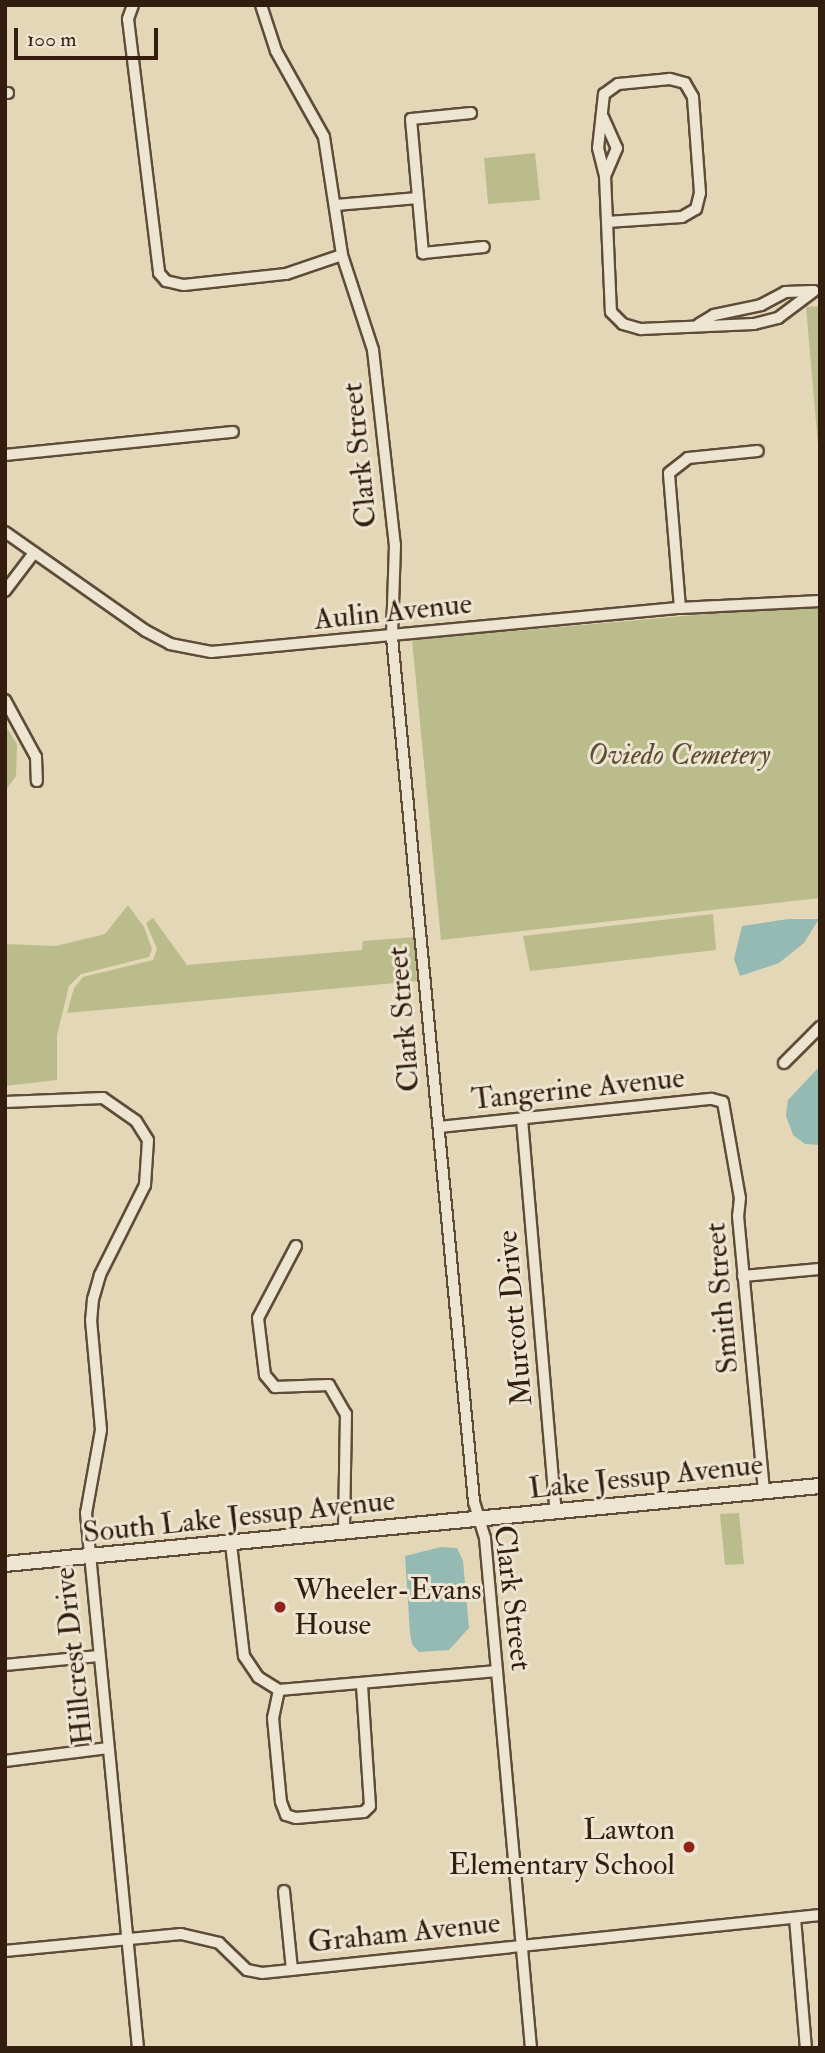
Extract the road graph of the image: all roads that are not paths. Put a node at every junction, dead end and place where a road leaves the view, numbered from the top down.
1 (133, 5) edge
2 (261, 5) edge
3 (471, 113) dead end
4 (603, 117) junction
5 (605, 176) junction
6 (418, 198) junction
7 (336, 205) junction
8 (607, 222) junction
9 (484, 247) dead end
10 (342, 255) junction
11 (817, 290) edge
12 (785, 292) junction
13 (761, 305) junction
14 (793, 306) junction
15 (769, 322) junction
16 (699, 324) junction
17 (233, 432) dead end
18 (758, 451) dead end
19 (5, 455) edge
20 (5, 532) edge
21 (34, 553) junction
22 (5, 592) edge
23 (820, 601) edge
24 (680, 608) junction
25 (392, 636) junction
26 (5, 700) edge
27 (37, 781) dead end
28 (820, 1027) edge
29 (783, 1063) dead end
30 (5, 1102) edge
31 (723, 1102) joint
32 (522, 1119) junction
33 (439, 1127) junction
34 (296, 1246) dead end
35 (820, 1269) edge
36 (743, 1276) junction
37 (820, 1486) edge
38 (764, 1492) junction
39 (556, 1512) junction
40 (478, 1520) junction
41 (344, 1533) junction
42 (231, 1544) junction
43 (88, 1558) junction
44 (5, 1564) edge
45 (99, 1656) junction
46 (5, 1665) edge
47 (497, 1671) junction
48 (362, 1685) junction
49 (279, 1690) junction
50 (108, 1748) junction
51 (5, 1761) edge
52 (284, 1891) dead end
53 (820, 1915) edge
54 (795, 1918) junction
55 (127, 1938) junction
56 (522, 1945) junction
57 (5, 1951) edge
58 (292, 1970) junction
59 (138, 2048) edge
60 (531, 2048) edge
61 (806, 2048) edge

1 - 10 street
2 - 7 street, Clark Street
3 - 6 street
4 - 5 street
4 - 5 street
4 - 8 street
5 - 8 street
6 - 7 street
6 - 9 street
7 - 10 street, Clark Street
8 - 16 street
10 - 25 street, Clark Street
11 - 12 street
11 - 14 street
12 - 13 street
12 - 14 street
13 - 15 street
13 - 16 street
14 - 15 street
15 - 16 street
17 - 19 street
18 - 24 street
20 - 21 street, Aulin Avenue
21 - 22 street
21 - 25 street, Aulin Avenue
23 - 24 street, Aulin Avenue
24 - 25 street, Aulin Avenue
25 - 33 street, Clark Street
26 - 27 street
28 - 29 street
30 - 43 street, Hillcrest Drive
31 - 32 street, Tangerine Avenue
31 - 36 street, Smith Street
32 - 33 street, Tangerine Avenue
32 - 39 street, Murcott Drive
33 - 40 street, Clark Street
34 - 41 street
35 - 36 street
36 - 38 street, Smith Street
37 - 38 street, Lake Jessup Avenue
38 - 39 street, Lake Jessup Avenue
39 - 40 street, Lake Jessup Avenue
40 - 41 street, South Lake Jessup Avenue
40 - 47 street, Clark Street
41 - 42 street, South Lake Jessup Avenue
42 - 43 street, South Lake Jessup Avenue
42 - 49 street
43 - 44 street, South Lake Jessup Avenue
43 - 45 street, Hillcrest Drive
45 - 46 street
45 - 50 street, Hillcrest Drive
47 - 48 street
47 - 56 street, Clark Street
48 - 49 street
48 - 49 street
50 - 51 street
50 - 55 street, Hillcrest Drive
52 - 58 street
53 - 54 street, Graham Avenue
54 - 56 street, Graham Avenue
54 - 61 street
55 - 57 street, Graham Avenue
55 - 58 street, Graham Avenue
55 - 59 street, Hillcrest Drive
56 - 58 street, Graham Avenue
56 - 60 street, Clark Street

